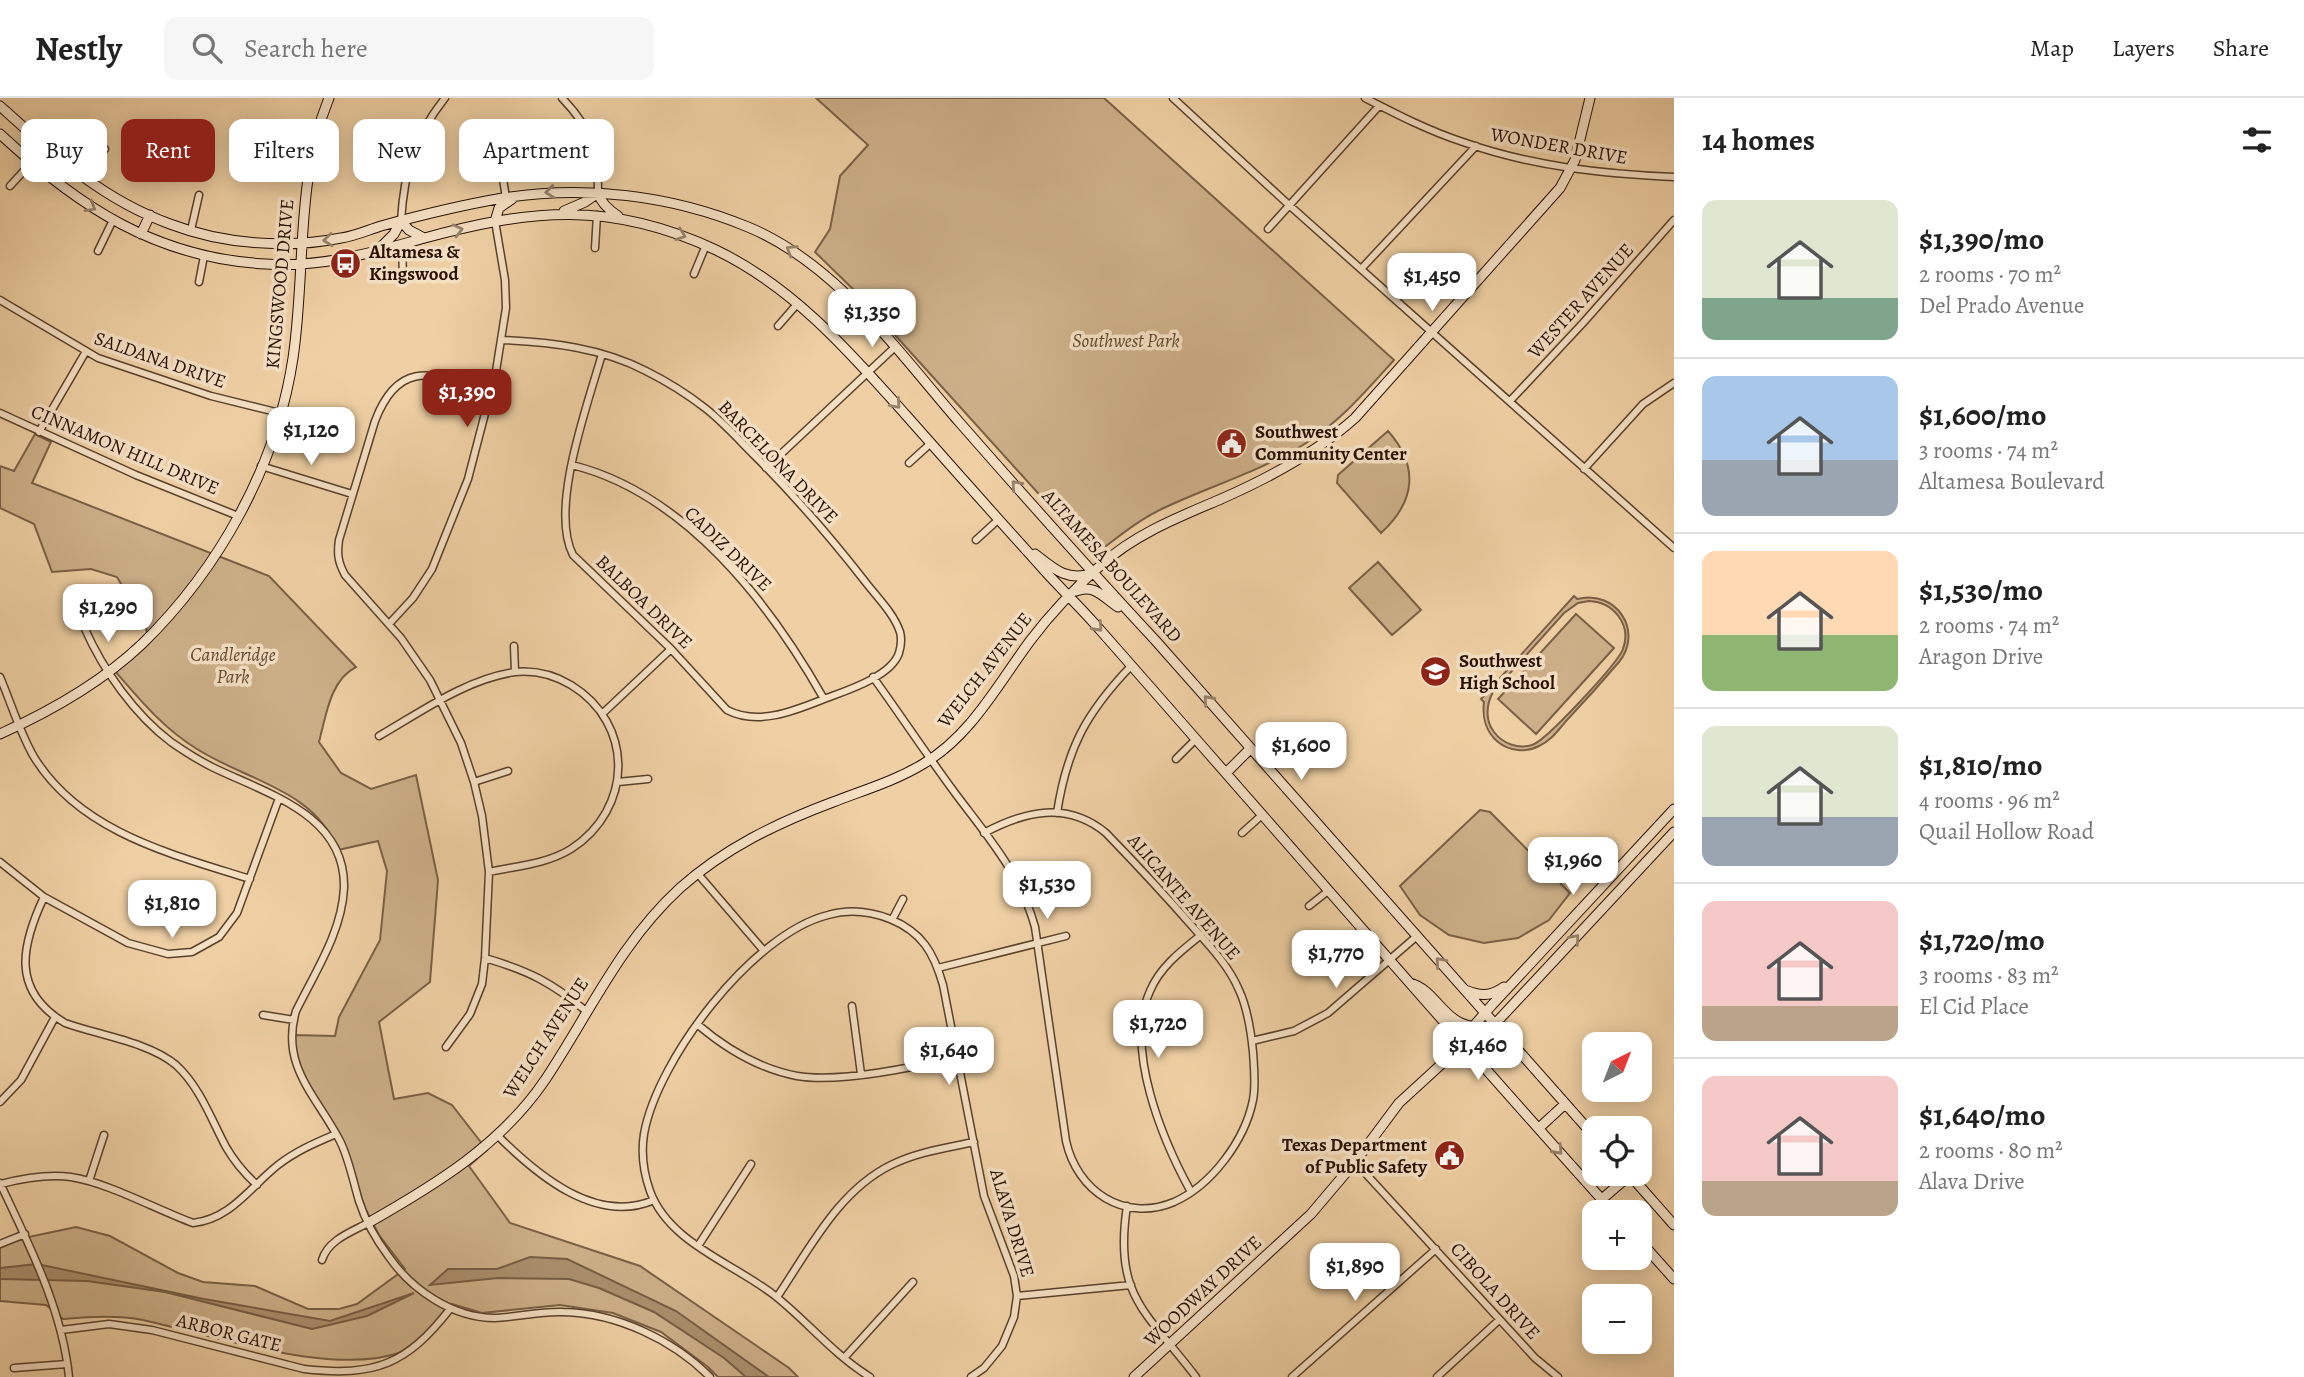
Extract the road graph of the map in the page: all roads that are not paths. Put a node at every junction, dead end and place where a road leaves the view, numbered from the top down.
1 (329, 98) edge
2 (445, 98) edge
3 (562, 98) edge
4 (1173, 98) edge
5 (1365, 98) edge
6 (1590, 98) edge
7 (0, 106) edge
8 (1379, 106) junction
9 (21, 124) edge
10 (0, 134) edge
11 (1476, 146) junction
12 (21, 154) edge
13 (1571, 168) junction
14 (21, 174) edge
15 (1674, 177) edge
16 (56, 182) edge
17 (89, 182) edge
18 (503, 182) edge
19 (10, 186) dead end
20 (598, 193) junction
21 (199, 195) dead end
22 (521, 196) junction
23 (506, 198) junction
24 (474, 204) junction
25 (1289, 205) junction
26 (559, 214) junction
27 (150, 215) junction
28 (597, 215) junction
29 (622, 219) junction
30 (113, 220) junction
31 (1674, 220) edge
32 (401, 221) junction
33 (495, 221) junction
34 (1268, 229) dead end
35 (191, 230) junction
36 (141, 234) junction
37 (424, 238) junction
38 (302, 243) junction
39 (402, 244) junction
40 (706, 245) junction
41 (594, 248) dead end
42 (99, 251) dead end
43 (377, 251) junction
44 (204, 256) junction
45 (301, 263) junction
46 (1362, 268) junction
47 (694, 274) dead end
48 (403, 278) dead end
49 (199, 282) dead end
50 (0, 300) edge
51 (798, 303) junction
52 (778, 326) dead end
53 (1433, 331) junction
54 (502, 341) junction
55 (895, 348) junction
56 (85, 352) junction
57 (602, 354) junction
58 (868, 372) junction
59 (1674, 383) edge
60 (491, 391) junction
61 (1510, 401) junction
62 (0, 413) edge
63 (280, 413) junction
64 (39, 432) junction
65 (931, 443) junction
66 (909, 463) dead end
67 (572, 465) junction
68 (261, 466) junction
69 (766, 468) junction
70 (1584, 469) junction
71 (352, 494) junction
72 (238, 516) junction
73 (999, 519) junction
74 (976, 540) dead end
75 (1019, 542) junction
76 (1674, 548) edge
77 (1093, 573) junction
78 (1069, 596) junction
79 (1131, 614) junction
80 (389, 624) junction
81 (85, 629) dead end
82 (513, 646) dead end
83 (671, 649) junction
84 (1131, 666) junction
85 (109, 671) junction
86 (515, 672) junction
87 (0, 677) edge
88 (873, 677) junction
89 (824, 699) junction
90 (441, 701) junction
91 (602, 714) junction
92 (20, 725) junction
93 (0, 734) edge
94 (379, 736) dead end
95 (1196, 739) junction
96 (1250, 749) junction
97 (931, 759) junction
98 (1176, 759) dead end
99 (508, 771) dead end
100 (1226, 774) junction
101 (648, 779) dead end
102 (474, 782) junction
103 (618, 782) junction
104 (279, 798) junction
105 (1674, 809) edge
106 (1057, 813) junction
107 (1262, 815) junction
108 (1674, 832) edge
109 (984, 833) junction
110 (1242, 833) dead end
111 (0, 862) edge
112 (489, 872) junction
113 (698, 874) junction
114 (250, 880) junction
115 (1328, 891) junction
116 (44, 897) junction
117 (904, 899) dead end
118 (1308, 906) dead end
119 (892, 920) junction
120 (1201, 935) junction
121 (1066, 936) dead end
122 (1417, 936) junction
123 (1037, 943) junction
124 (764, 951) junction
125 (1540, 952) junction
126 (485, 958) junction
127 (1389, 961) junction
128 (1553, 964) junction
129 (938, 968) junction
130 (1517, 978) junction
131 (1408, 982) junction
132 (1464, 989) junction
133 (852, 1006) dead end
134 (586, 1011) junction
135 (1485, 1013) junction
136 (263, 1015) dead end
137 (55, 1017) junction
138 (294, 1020) junction
139 (697, 1024) junction
140 (1494, 1025) junction
141 (1482, 1035) junction
142 (1468, 1036) junction
143 (1252, 1041) junction
144 (446, 1047) dead end
145 (957, 1057) junction
146 (861, 1074) junction
147 (1542, 1078) junction
148 (0, 1102) edge
149 (1565, 1104) junction
150 (1582, 1123) edge
151 (1539, 1128) junction
152 (336, 1134) junction
153 (104, 1135) dead end
154 (498, 1135) junction
155 (974, 1142) junction
156 (1355, 1162) junction
157 (751, 1164) dead end
158 (89, 1181) junction
159 (0, 1183) edge
160 (257, 1185) junction
161 (1617, 1186) edge
162 (1639, 1186) edge
163 (1191, 1192) junction
164 (1602, 1199) joint
165 (654, 1200) junction
166 (1127, 1206) junction
167 (368, 1223) junction
168 (1674, 1225) edge
169 (25, 1234) junction
170 (0, 1244) edge
171 (698, 1246) junction
172 (1436, 1249) junction
173 (1652, 1254) edge
174 (323, 1260) dead end
175 (1674, 1279) edge
176 (913, 1282) dead end
177 (1131, 1285) junction
178 (1017, 1296) junction
179 (776, 1297) junction
180 (450, 1309) junction
181 (1499, 1320) junction
182 (61, 1330) junction
183 (1170, 1346) junction
184 (844, 1357) junction
185 (67, 1364) junction
186 (14, 1368) dead end
187 (326, 1375) edge
188 (69, 1377) edge
189 (710, 1377) edge
190 (870, 1377) edge
191 (971, 1377) edge
192 (1134, 1377) edge
193 (1196, 1377) edge
194 (1293, 1377) edge
195 (1437, 1377) edge
196 (1558, 1377) edge

1 - 38 main road, KINGSWOOD DRIVE
2 - 32 street
3 - 20 street
4 - 25 street
5 - 8 street, WONDER DRIVE
6 - 13 main road, WELCH AVENUE
7 - 9 main road, ALTAMESA BOULEVARD
8 - 11 street, WONDER DRIVE
8 - 25 street
10 - 12 main road
11 - 13 street, WONDER DRIVE
11 - 46 street
13 - 15 street, WONDER DRIVE
13 - 53 main road, WELCH AVENUE
14 - 19 street
16 -> 30 main road
17 - 27 main road, ALTAMESA BOULEVARD
18 - 23 street
20 -> 22 main road, ALTAMESA BOULEVARD
20 - 26 main road
20 - 29 main road
55 -> 20 main road, ALTAMESA BOULEVARD
21 - 35 street
22 - 23 main road, ALTAMESA BOULEVARD
22 - 33 main road
23 - 24 main road, ALTAMESA BOULEVARD
24 - 32 main road, ALTAMESA BOULEVARD
24 - 33 main road
25 - 34 street
25 - 46 street
26 - 28 main road
26 - 33 main road
27 - 35 main road, ALTAMESA BOULEVARD
27 - 36 main road
28 - 29 main road
28 - 41 street
29 -> 40 main road
30 - 36 main road
30 - 42 street
31 - 61 street, WESTER AVENUE
32 - 37 main road
32 -> 38 main road, ALTAMESA BOULEVARD
32 - 43 main road
37 -> 33 main road
33 - 54 street
35 - 38 main road, ALTAMESA BOULEVARD
36 - 44 main road
37 - 39 main road
38 - 45 main road, KINGSWOOD DRIVE
39 - 43 main road
39 - 48 street
40 - 47 street
40 - 51 main road
43 - 45 main road
44 - 45 main road
44 - 49 street
45 - 63 main road, KINGSWOOD DRIVE
46 - 53 street
50 - 56 street, SALDANA DRIVE
51 - 52 street
51 - 58 main road
53 - 61 street
53 - 77 main road, WELCH AVENUE
54 - 57 street, BARCELONA DRIVE
54 - 60 street
55 - 58 street
77 -> 55 main road, ALTAMESA BOULEVARD
56 - 63 street, SALDANA DRIVE
56 - 64 street
57 - 67 street, BALBOA DRIVE
57 - 69 street, BARCELONA DRIVE
58 -> 65 main road
58 - 69 street
59 - 70 street
60 - 71 street
60 - 80 street
61 - 70 street
62 - 64 street, CINNAMON HILL DRIVE
63 - 68 main road, KINGSWOOD DRIVE
64 - 72 street, CINNAMON HILL DRIVE
65 - 66 street
65 - 73 main road
67 - 83 street, BALBOA DRIVE
67 - 89 street, CADIZ DRIVE
68 - 71 street
68 - 72 main road, KINGSWOOD DRIVE
69 - 88 street, BARCELONA DRIVE
70 - 76 street
71 - 80 street
72 - 85 main road, KINGSWOOD DRIVE
73 - 74 street
73 - 75 main road
75 - 77 main road
75 - 78 main road
77 - 78 main road, WELCH AVENUE
77 - 79 main road, ALTAMESA BOULEVARD
78 - 79 main road
78 -> 84 main road
78 - 97 main road, WELCH AVENUE
96 -> 79 main road, ALTAMESA BOULEVARD
80 - 90 street
81 - 85 street
82 - 86 street
83 - 89 street, BALBOA DRIVE
83 - 91 street
84 - 95 main road
84 - 106 street
85 - 92 main road, KINGSWOOD DRIVE
85 - 104 street
86 - 90 street
86 - 91 street
87 - 92 street
88 - 89 street, BALBOA DRIVE
88 - 97 street
90 - 94 street
90 - 102 street
91 - 103 street
92 - 93 main road, KINGSWOOD DRIVE
92 - 114 street
95 - 98 street
95 - 100 main road
96 - 100 main road
96 - 122 main road, ALTAMESA BOULEVARD
97 - 109 street
97 - 113 main road, WELCH AVENUE
99 - 102 street
100 - 107 main road
101 - 103 street
102 - 112 street
103 - 112 street
104 - 114 street
104 - 138 street
105 - 125 main road, WOODWAY DRIVE
106 - 109 street, ALICANTE AVENUE
106 - 120 street, ALICANTE AVENUE
107 - 110 street
107 - 115 main road
128 -> 108 main road, WOODWAY DRIVE
109 - 123 street
111 - 116 street
112 - 126 street
113 - 124 street
113 - 134 main road, WELCH AVENUE
114 - 116 street
115 - 118 street
115 - 127 main road
116 - 137 street
117 - 119 street
119 - 124 street, ALAVA DRIVE
119 - 129 street, ALAVA DRIVE
120 - 143 street, ALICANTE AVENUE
120 - 163 street
121 - 123 street
122 - 127 street
132 -> 122 main road, ALTAMESA BOULEVARD
123 - 129 street
123 - 166 street
124 - 139 street, ALAVA DRIVE
125 - 128 main road
125 - 130 main road, WOODWAY DRIVE
126 - 134 street
126 - 144 street
127 - 131 main road
127 - 143 street
128 - 140 main road, WOODWAY DRIVE
129 - 145 street, ALAVA DRIVE
130 - 132 main road
130 - 135 main road, WOODWAY DRIVE
131 - 142 main road
131 - 142 main road
132 - 135 main road, ALTAMESA BOULEVARD
133 - 146 street
134 - 154 main road, WELCH AVENUE
135 - 140 main road, ALTAMESA BOULEVARD
135 - 142 main road, WOODWAY DRIVE
136 - 138 street
137 - 148 street
137 - 160 street
138 - 152 street
139 - 146 street
139 - 165 street, ALAVA DRIVE
140 - 141 main road, WOODWAY DRIVE
140 - 142 main road
140 - 147 main road, ALTAMESA BOULEVARD
141 - 142 main road, WOODWAY DRIVE
141 - 147 main road
142 - 151 main road
142 - 156 main road, WOODWAY DRIVE
143 - 163 street, ALICANTE AVENUE
145 - 146 street
145 - 155 street, ALAVA DRIVE
147 - 149 main road, ALTAMESA BOULEVARD
149 - 150 main road, ALTAMESA BOULEVARD
149 - 151 main road
151 -> 164 main road
152 - 160 street
152 - 167 street
153 - 158 street
154 - 165 street
154 - 167 main road, WELCH AVENUE
155 - 178 street, ALAVA DRIVE
155 - 179 street
156 - 172 street, CIBOLA DRIVE
156 - 183 main road, WOODWAY DRIVE
157 - 171 street
158 - 159 street
158 - 160 street
159 - 169 street
161 - 164 main road
162 - 168 main road
163 - 166 street, ALICANTE AVENUE
165 - 171 street
166 - 177 street
167 - 174 street
167 - 180 street
169 - 170 street
169 - 182 street
171 - 179 street
172 - 181 street, CIBOLA DRIVE
172 - 194 street
173 - 175 main road
176 - 184 street
177 - 178 street
177 - 183 street
178 - 191 street, ALAVA DRIVE
179 - 184 street
180 - 187 street, ARBOR GATE
180 - 189 street
181 - 195 street
181 - 196 street, CIBOLA DRIVE
182 - 185 street
182 - 187 street, ARBOR GATE
183 - 192 main road, WOODWAY DRIVE
183 - 193 street
184 - 190 street
185 - 186 street
185 - 188 street

